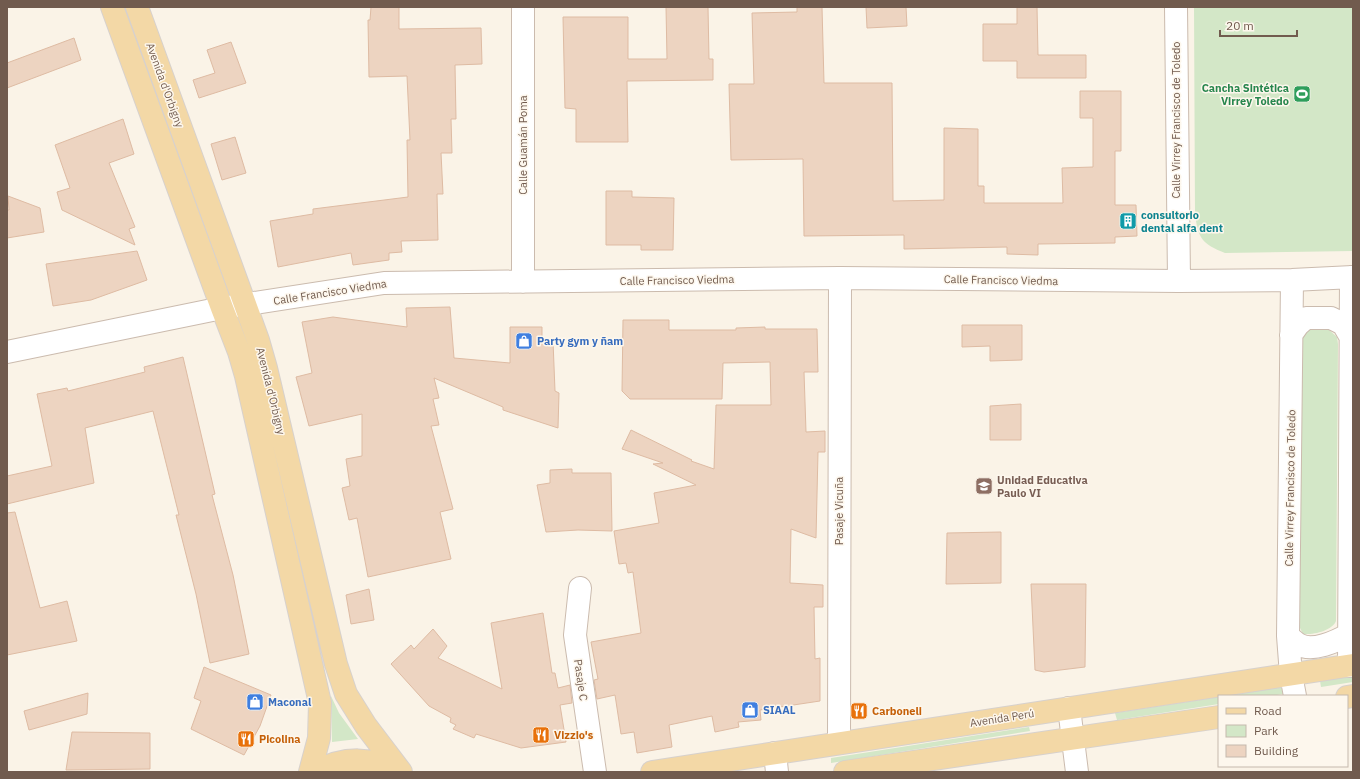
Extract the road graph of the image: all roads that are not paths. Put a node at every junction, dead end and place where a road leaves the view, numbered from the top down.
1 (112, 7) edge
2 (137, 7) edge
3 (523, 7) edge
4 (1176, 7) edge
5 (1352, 277) edge
6 (840, 278) junction
7 (1292, 280) junction
8 (1179, 281) junction
9 (523, 282) junction
10 (245, 305) junction
11 (222, 308) junction
12 (1291, 335) junction
13 (1350, 336) junction
14 (7, 352) edge
15 (580, 588) dead end
16 (1349, 634) junction
17 (1288, 636) junction
18 (1351, 666) edge
19 (1291, 675) junction
20 (1295, 695) edge
21 (1069, 708) junction
22 (1218, 717) edge
23 (1073, 740) junction
24 (839, 744) junction
25 (776, 763) edge
26 (310, 772) edge
27 (317, 772) edge
28 (400, 772) edge
29 (595, 772) edge
30 (652, 772) edge
31 (845, 772) edge
32 (1077, 772) edge

1 - 11 main road, Avenida d'Orbigny
2 - 10 main road, Avenida d'Orbigny
3 - 9 street, Calle Guamán Poma
4 - 8 street, Calle Virrey Francisco de Toledo
5 - 7 street, Calle Francisco Viedma
5 - 13 street
6 - 8 street, Calle Francisco Viedma
6 - 9 street, Calle Francisco Viedma
6 - 24 street, Pasaje Vicuña
7 - 8 street, Calle Francisco Viedma
7 - 12 street, Calle Virrey Francisco de Toledo
9 - 10 street, Calle Francisco Viedma
10 - 11 street, Calle Francisco Viedma
10 - 28 main road, Avenida d'Orbigny
11 - 14 street, Calle Francisco Viedma
11 - 26 main road, Avenida d'Orbigny
12 - 13 street
12 - 17 street, Calle Virrey Francisco de Toledo
13 - 16 street
15 - 29 street, Pasaje C
16 - 17 street
16 - 18 street
17 - 19 street, Calle Virrey Francisco de Toledo
18 - 19 main road, Avenida Perú
19 - 20 street, Calle Virrey Francisco de Toledo
19 - 21 main road, Avenida Perú
21 - 23 street
21 - 24 main road, Avenida Perú
22 - 23 main road
23 - 31 main road
23 - 32 street
24 - 25 main road, Avenida Perú
25 - 30 main road, Avenida Perú
27 - 28 main road

